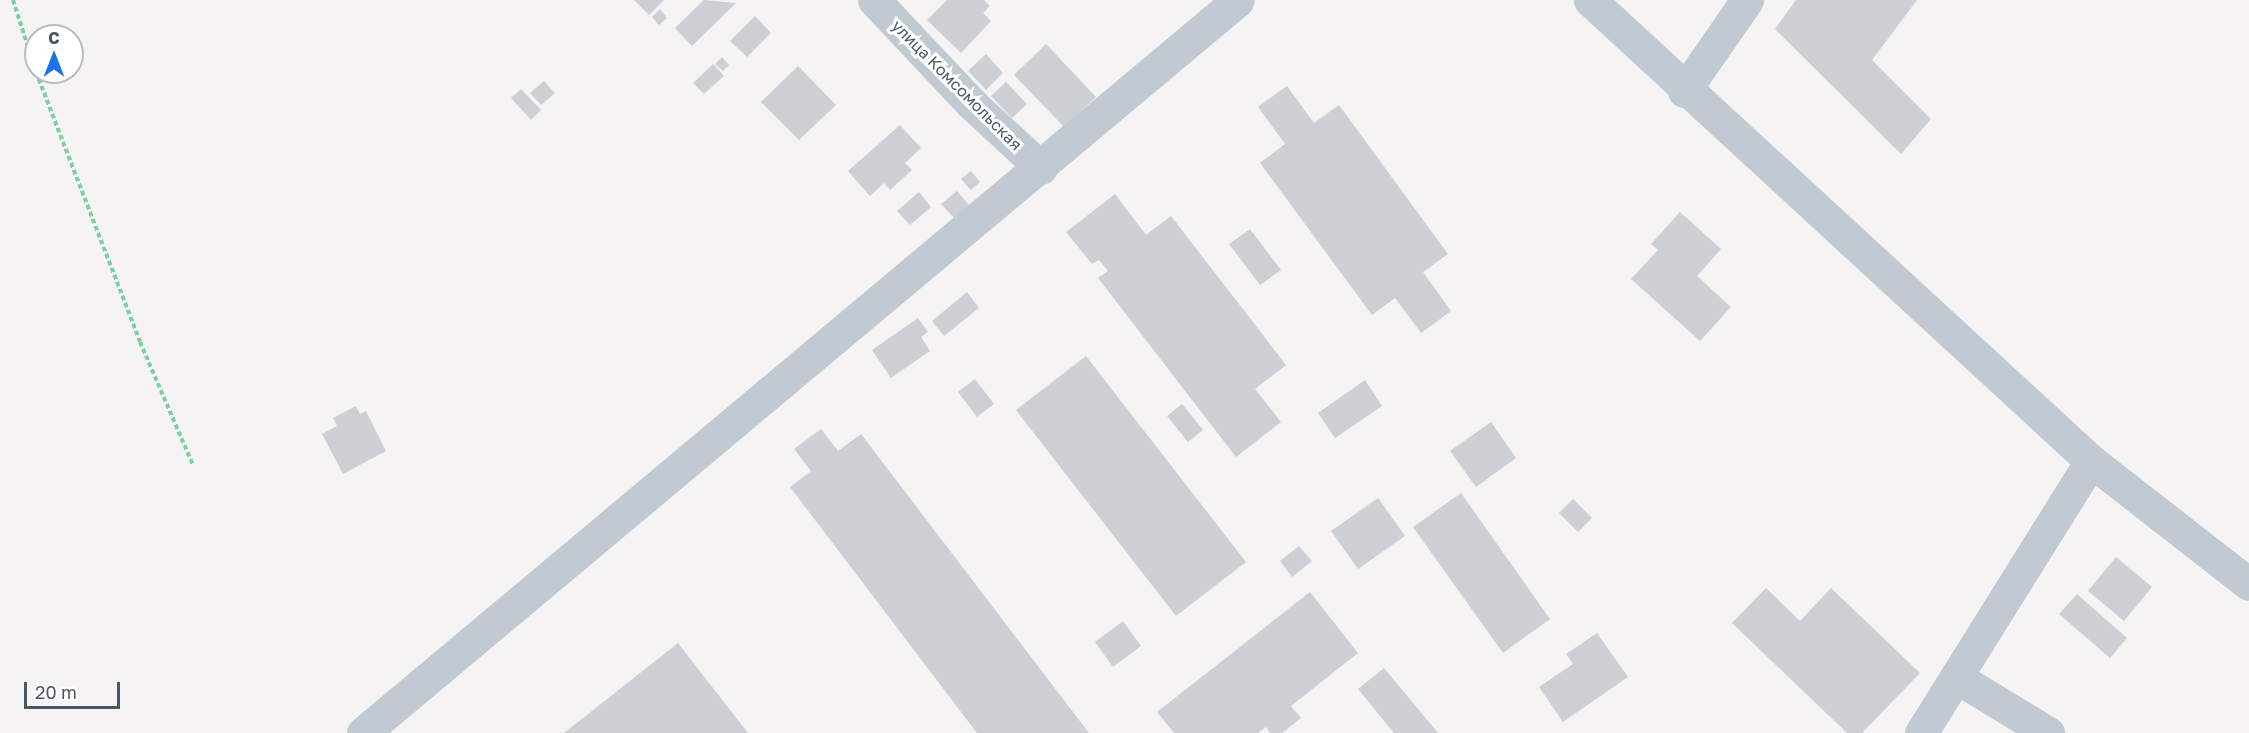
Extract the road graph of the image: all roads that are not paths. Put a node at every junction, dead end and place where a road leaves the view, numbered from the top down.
1 (874, 0) edge
2 (1238, 0) edge
3 (1590, 0) edge
4 (1747, 0) edge
5 (1684, 91) junction
6 (1041, 168) junction
7 (2091, 461) junction
8 (2249, 584) edge
9 (1956, 677) junction
10 (363, 733) edge
11 (1921, 733) edge
12 (2048, 733) edge

1 - 6 street, улица Комсомольская
2 - 6 street
3 - 5 street
4 - 5 street
5 - 7 street
6 - 10 street
7 - 8 street
7 - 9 street
9 - 11 street
9 - 12 street

